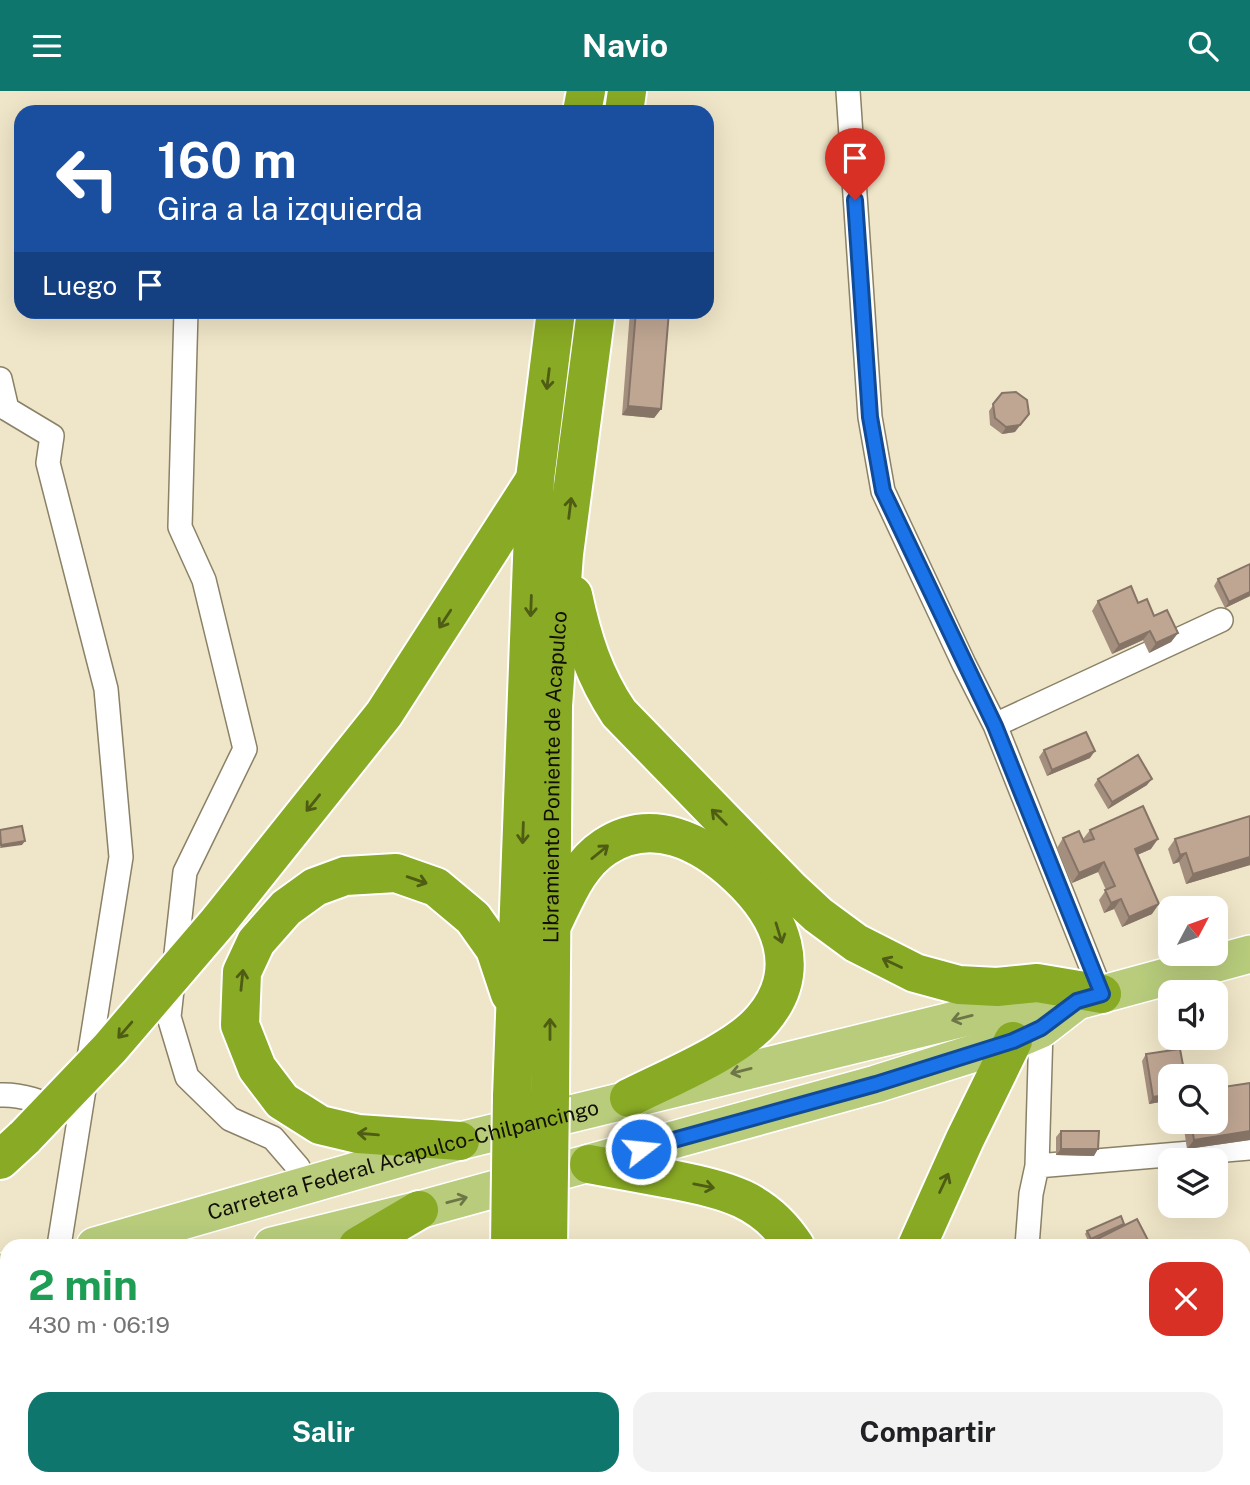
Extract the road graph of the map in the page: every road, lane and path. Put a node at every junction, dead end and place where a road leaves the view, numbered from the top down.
1 (848, 91) edge
2 (186, 319) edge
3 (555, 319) edge
4 (595, 319) edge
5 (0, 379) edge
6 (535, 479) junction
7 (564, 554) junction
8 (1221, 620) dead end
9 (995, 726) junction
10 (550, 929) junction
11 (1250, 954) edge
12 (1090, 997) junction
13 (516, 1013) junction
14 (1027, 1035) junction
15 (0, 1095) edge
16 (629, 1098) junction
17 (78, 1119) junction
18 (460, 1141) junction
19 (12, 1148) edge
20 (1250, 1148) edge
21 (589, 1164) junction
22 (1037, 1167) junction
23 (307, 1185) junction
24 (419, 1210) junction
25 (60, 1239) edge
26 (119, 1239) edge
27 (301, 1239) edge
28 (370, 1239) edge
29 (510, 1239) edge
30 (548, 1239) edge
31 (790, 1239) edge
32 (920, 1239) edge
33 (1028, 1239) edge

1 - 9 street
2 - 23 street
3 -> 6 highway, Libramiento Poniente de Acapulco
7 -> 4 highway, Libramiento Poniente de Acapulco
5 - 17 street
6 -> 13 highway, Libramiento Poniente de Acapulco
6 -> 19 highway, bridge
7 - 10 highway, Libramiento Poniente de Acapulco
12 -> 7 highway
8 - 9 street
9 - 12 street
10 -> 16 highway
30 -> 10 highway, Libramiento Poniente de Acapulco, bridge
11 - 12 main road
12 - 14 main road
12 -> 16 main road, Carretera Federal Acapulco-Chilpancingo
18 -> 13 highway
13 - 29 highway, Libramiento Poniente de Acapulco, bridge
14 - 21 main road
14 - 22 street
32 -> 14 highway
15 - 17 street
16 - 18 main road, Carretera Federal Acapulco-Chilpancingo
17 - 25 street
18 - 23 main road, Carretera Federal Acapulco-Chilpancingo
20 - 22 street
24 -> 21 main road
21 -> 31 highway
22 - 33 street
23 - 26 main road, Carretera Federal Acapulco-Chilpancingo
24 - 27 main road
24 - 28 highway

